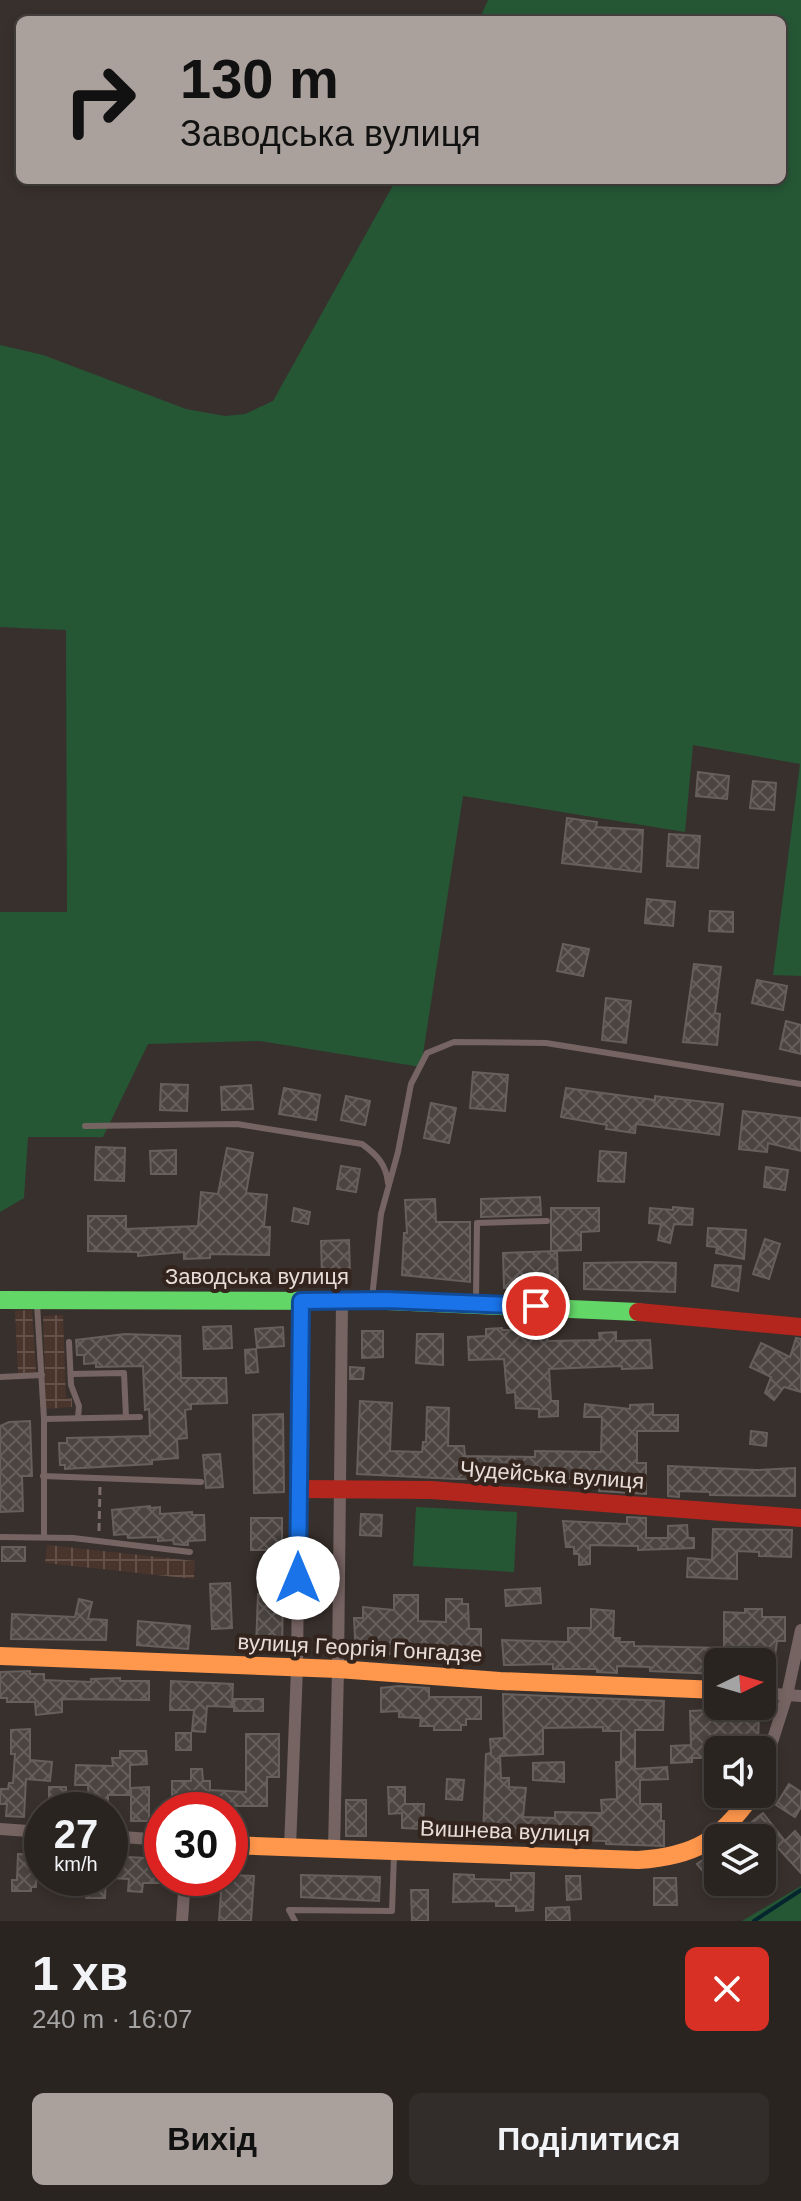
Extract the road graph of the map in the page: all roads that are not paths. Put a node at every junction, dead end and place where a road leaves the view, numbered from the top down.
1 (801, 1084) edge
2 (85, 1126) dead end
3 (388, 1192) junction
4 (547, 1221) dead end
5 (0, 1300) edge
6 (37, 1300) junction
7 (342, 1300) junction
8 (372, 1300) junction
9 (301, 1301) junction
10 (476, 1304) junction
11 (801, 1327) edge
12 (69, 1342) dead end
13 (71, 1374) junction
14 (42, 1375) junction
15 (0, 1377) edge
16 (126, 1417) junction
17 (140, 1417) dead end
18 (78, 1418) junction
19 (44, 1419) junction
20 (43, 1476) junction
21 (201, 1482) dead end
22 (339, 1488) junction
23 (298, 1489) junction
24 (801, 1518) edge
25 (44, 1536) junction
26 (0, 1537) edge
27 (190, 1552) dead end
28 (801, 1630) edge
29 (0, 1656) edge
30 (297, 1668) junction
31 (338, 1669) junction
32 (704, 1689) edge
33 (776, 1694) edge
34 (787, 1695) junction
35 (801, 1696) edge
36 (774, 1736) edge
37 (743, 1808) edge
38 (0, 1829) edge
39 (24, 1831) edge
40 (248, 1846) edge
41 (290, 1848) junction
42 (334, 1850) junction
43 (394, 1852) junction
44 (184, 1896) edge
45 (182, 1921) edge
46 (295, 1921) edge

1 - 3 lane
2 - 3 lane
3 - 8 lane
4 - 10 lane
5 - 6 street, Заводська вулиця
6 - 9 street, Заводська вулиця
6 - 14 lane
7 - 8 street, Заводська вулиця
7 - 9 street, Заводська вулиця
7 - 22 street
8 - 10 street, Заводська вулиця
9 - 23 street
10 - 11 street, Заводська вулиця
12 - 13 lane
13 - 16 lane
13 - 18 lane
14 - 15 lane
14 - 19 lane
16 - 17 lane
16 - 18 lane
18 - 19 lane
19 - 20 lane
20 - 21 lane
20 - 25 lane
22 - 23 street, Чудейська вулиця
22 - 24 street, Чудейська вулиця
22 - 31 street
23 - 30 street
25 - 26 lane
25 - 27 lane
28 - 34 street
29 - 30 street, вулиця Георгія Гонгадзе
30 - 31 street, вулиця Георгія Гонгадзе
30 - 41 street
31 - 32 street, вулиця Георгія Гонгадзе
31 - 42 street
33 - 34 street
34 - 35 street
34 - 36 street
37 - 43 street, Вишнева вулиця
38 - 39 street
40 - 41 street, Вишнева вулиця
41 - 42 street, Вишнева вулиця
42 - 43 street, Вишнева вулиця
43 - 46 lane
44 - 45 street

